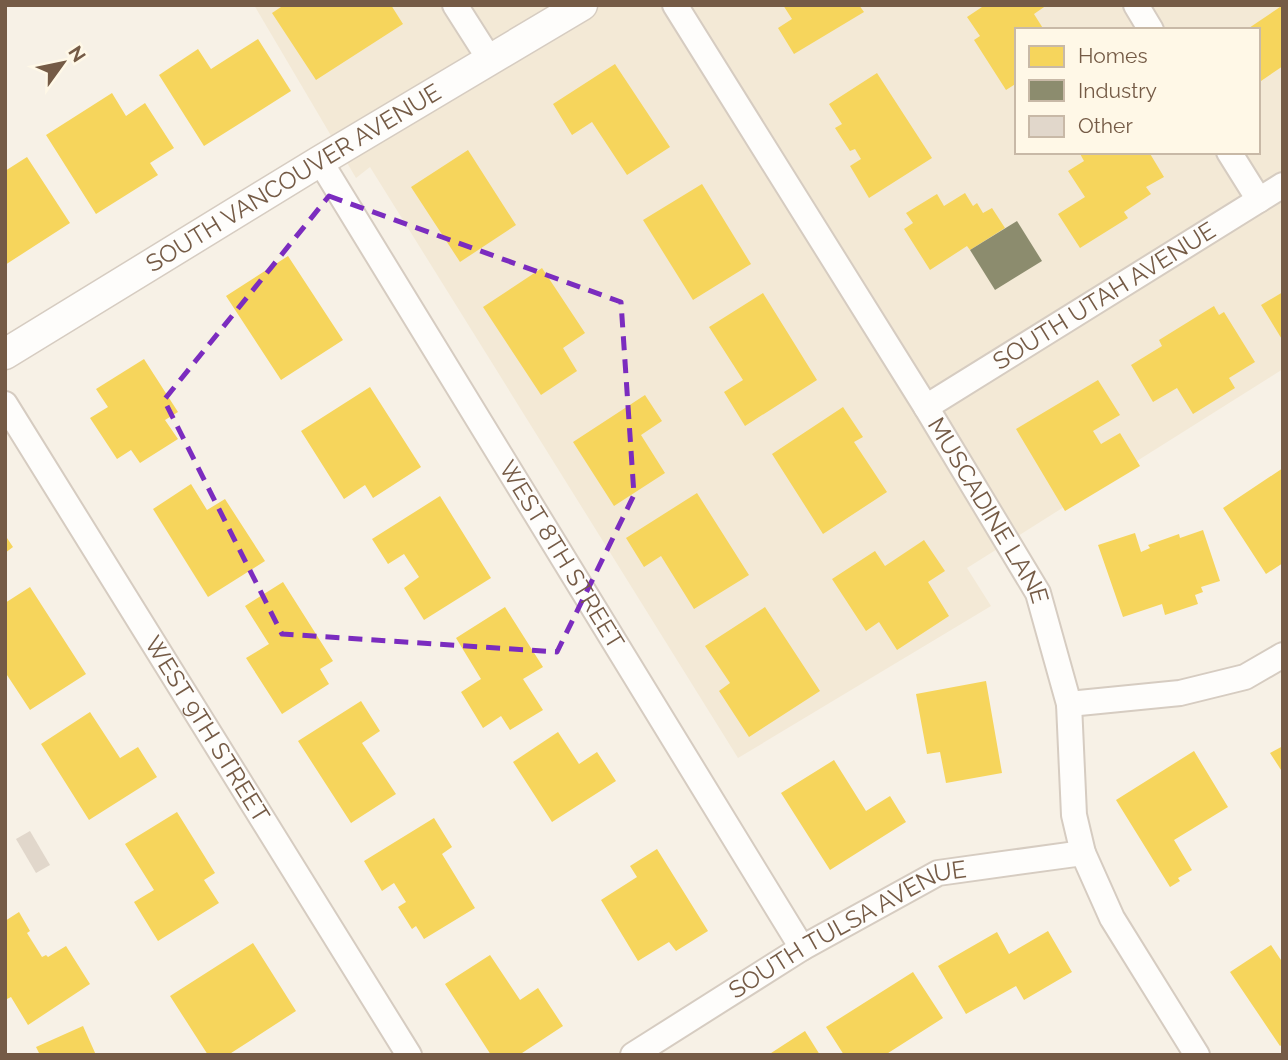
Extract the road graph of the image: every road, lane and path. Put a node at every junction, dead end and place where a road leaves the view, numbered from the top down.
1 (456, 5) edge
2 (582, 5) edge
3 (675, 5) edge
4 (1136, 5) edge
5 (1150, 28) edge
6 (489, 60) junction
7 (1230, 154) edge
8 (320, 161) junction
9 (1283, 185) edge
10 (1259, 200) junction
11 (5, 354) edge
12 (5, 404) edge
13 (926, 407) junction
14 (1283, 655) edge
15 (1069, 704) junction
16 (1083, 853) junction
17 (802, 948) junction
18 (409, 1055) edge
19 (633, 1055) edge
20 (1197, 1055) edge

1 - 6 street
2 - 6 street, SOUTH VANCOUVER AVENUE
3 - 13 street, MUSCADINE LANE
4 - 5 street
6 - 8 street, SOUTH VANCOUVER AVENUE
7 - 10 street
8 - 11 street, SOUTH VANCOUVER AVENUE
8 - 17 street, WEST 8TH STREET
9 - 10 street, SOUTH UTAH AVENUE
10 - 13 street, SOUTH UTAH AVENUE
12 - 18 street, WEST 9TH STREET
13 - 15 street, MUSCADINE LANE
14 - 15 street
15 - 16 street, MUSCADINE LANE
16 - 17 street, SOUTH TULSA AVENUE
16 - 20 street, MUSCADINE LANE
17 - 19 street, SOUTH TULSA AVENUE

